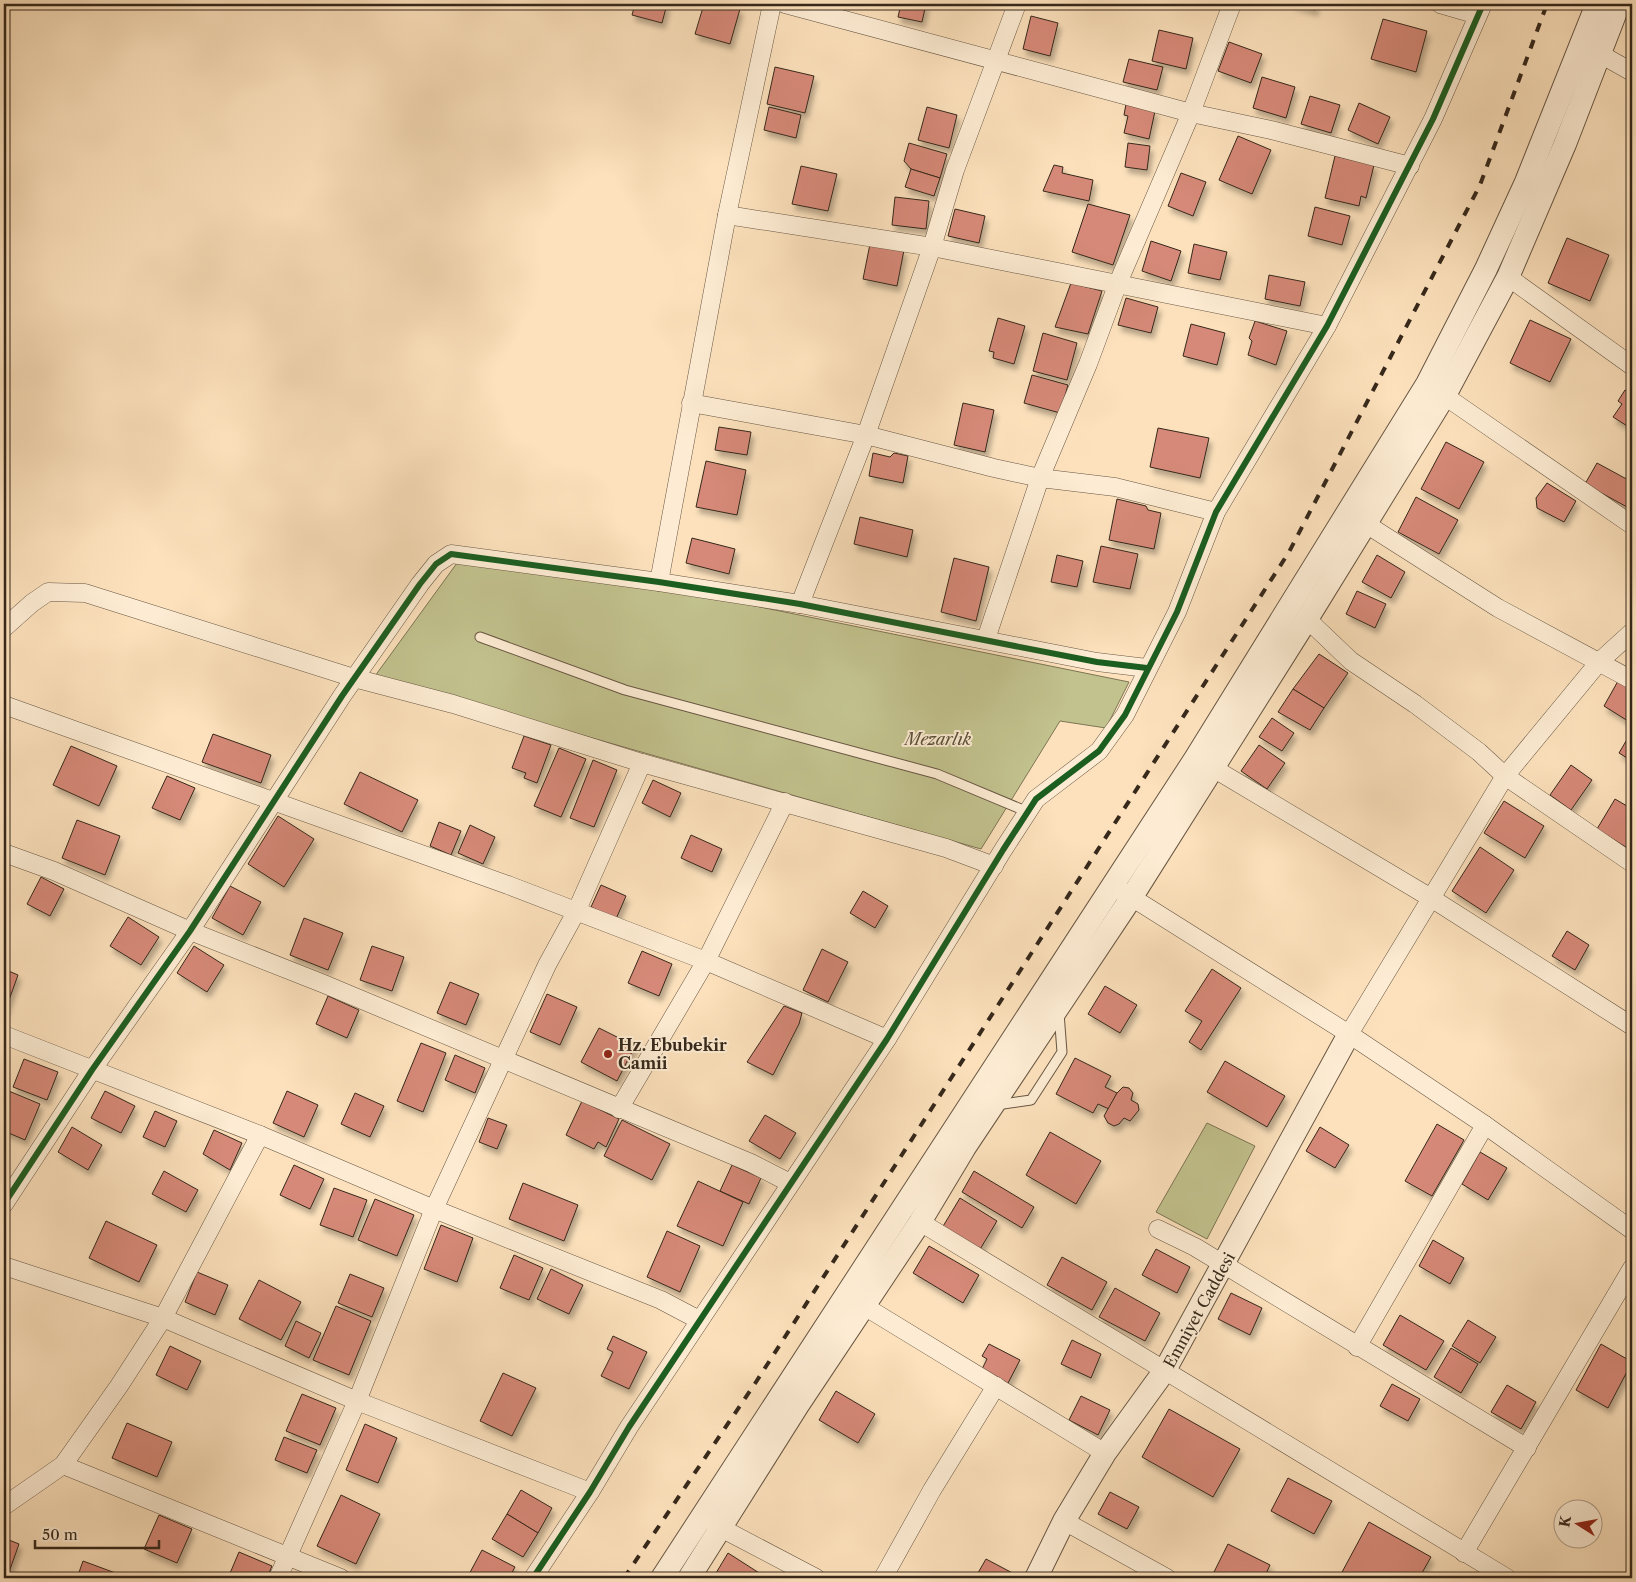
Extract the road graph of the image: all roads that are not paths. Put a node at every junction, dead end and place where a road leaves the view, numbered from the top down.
1 (772, 4) edge
2 (786, 4) edge
3 (1017, 4) edge
4 (1232, 4) edge
5 (1440, 4) edge
6 (1597, 4) edge
7 (1620, 4) edge
8 (1481, 10) edge
9 (1600, 54) junction
10 (997, 59) junction
11 (1632, 72) edge
12 (1191, 113) junction
13 (1410, 166) junction
14 (727, 215) junction
15 (932, 248) junction
16 (1508, 277) junction
17 (1118, 283) junction
18 (1328, 326) junction
19 (1632, 366) edge
20 (1436, 389) junction
21 (691, 403) junction
22 (866, 435) junction
23 (1040, 478) junction
24 (1216, 512) junction
25 (1366, 524) junction
26 (1632, 525) edge
27 (659, 582) junction
28 (800, 604) junction
29 (1307, 619) junction
30 (4, 628) edge
31 (1632, 632) edge
32 (480, 637) dead end
33 (986, 639) junction
34 (1599, 662) junction
35 (1148, 668) junction
36 (354, 678) junction
37 (1632, 680) edge
38 (4, 705) edge
39 (642, 763) junction
40 (1204, 763) junction
41 (1505, 776) junction
42 (273, 800) junction
43 (785, 802) junction
44 (1028, 812) junction
45 (4, 852) edge
46 (1632, 863) edge
47 (994, 866) junction
48 (1122, 891) junction
49 (1431, 898) junction
50 (576, 912) junction
51 (190, 931) junction
52 (706, 961) junction
53 (1632, 1026) edge
54 (1349, 1034) junction
55 (4, 1035) edge
56 (887, 1039) junction
57 (501, 1060) junction
58 (92, 1070) junction
59 (618, 1109) junction
60 (1485, 1125) junction
61 (260, 1135) junction
62 (790, 1183) junction
63 (4, 1204) edge
64 (434, 1209) junction
65 (920, 1222) junction
66 (1158, 1229) dead end
67 (1632, 1230) edge
68 (1224, 1265) junction
69 (4, 1266) edge
70 (1632, 1268) edge
71 (864, 1306) junction
72 (163, 1318) junction
73 (699, 1320) junction
74 (1357, 1347) junction
75 (1165, 1370) junction
76 (996, 1386) junction
77 (357, 1401) junction
78 (1527, 1448) junction
79 (1105, 1453) junction
80 (63, 1465) junction
81 (590, 1492) junction
82 (4, 1506) edge
83 (1064, 1521) junction
84 (713, 1522) junction
85 (1464, 1553) junction
86 (288, 1556) junction
87 (278, 1578) edge
88 (341, 1578) edge
89 (533, 1578) edge
90 (662, 1578) edge
91 (690, 1578) edge
92 (816, 1578) edge
93 (884, 1578) edge
94 (1036, 1578) edge
95 (1167, 1578) edge
96 (1506, 1578) edge

1 - 14 street
2 - 10 street
3 - 10 street
4 - 12 street
5 - 8 street
6 - 20 street
7 - 9 street
8 - 13 street
9 - 11 street
9 - 16 street
10 - 12 street
10 - 15 street
12 - 13 street
12 - 17 street
13 - 18 street
14 - 15 street
14 - 21 street
15 - 17 street
15 - 22 street
16 - 19 street
16 - 20 street
17 - 18 street
17 - 23 street
18 - 24 street
20 - 25 street
20 - 26 street
20 - 40 street
21 - 22 street
21 - 27 street
22 - 23 street
22 - 28 street
23 - 24 street
23 - 33 street
24 - 35 street
25 - 29 street
25 - 34 street
27 - 28 street
27 - 36 street
28 - 33 street
29 - 40 street
29 - 41 street
30 - 36 street
31 - 34 street
32 - 44 lane
33 - 35 street
34 - 37 street
34 - 41 street
35 - 44 street
36 - 39 street
36 - 42 street
38 - 42 street
39 - 43 street
39 - 50 street
40 - 48 street
40 - 49 street
41 - 46 street
41 - 49 street
42 - 50 street
42 - 51 street
43 - 47 street
43 - 52 street
44 - 47 street
45 - 51 street
47 - 56 street
48 - 54 street
48 - 65 street
48 - 84 street
49 - 53 street
49 - 54 street
50 - 52 street
50 - 57 street
51 - 57 street
51 - 58 street
52 - 56 street
52 - 59 street
54 - 60 street
54 - 68 street, Emniyet Caddesi
55 - 58 street
56 - 62 street
57 - 59 street
57 - 64 street
58 - 61 street
58 - 63 street
59 - 62 street
60 - 67 street
60 - 74 street
61 - 64 street
61 - 72 street
62 - 73 street
64 - 73 street
64 - 77 street
65 - 71 street
65 - 75 street
66 - 68 street
68 - 74 street
68 - 75 street, Emniyet Caddesi
69 - 72 street
70 - 78 street
71 - 76 street
71 - 84 street
72 - 77 street
72 - 80 street
73 - 81 street
74 - 78 street
75 - 79 street, Emniyet Caddesi
75 - 85 street
76 - 79 street
76 - 93 street
77 - 81 street
77 - 86 street
78 - 85 street
79 - 83 street, Emniyet Caddesi
80 - 82 street
80 - 86 street
81 - 89 street
83 - 94 street, Emniyet Caddesi
83 - 95 street
84 - 90 street
84 - 91 street
84 - 92 street
85 - 96 street
86 - 87 street
86 - 88 street

